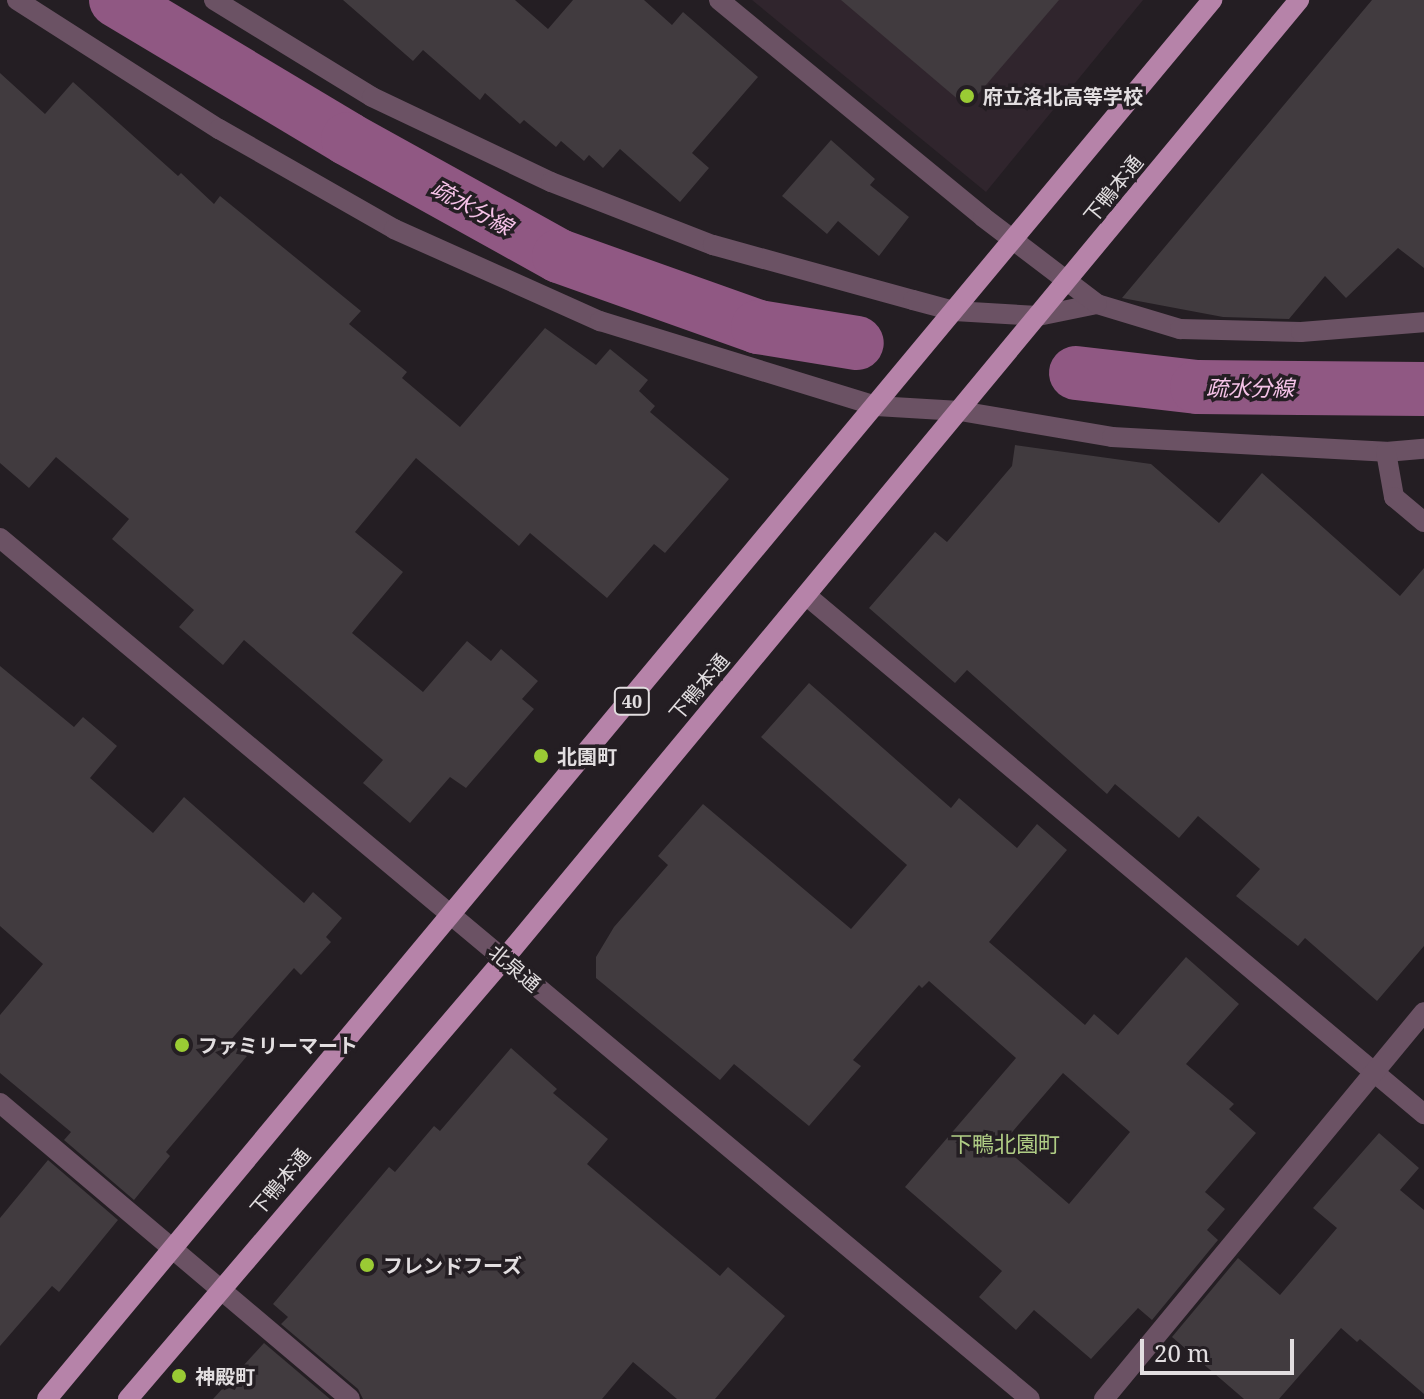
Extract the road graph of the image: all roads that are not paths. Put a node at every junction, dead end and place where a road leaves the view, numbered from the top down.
1 (17, 0) edge
2 (214, 0) edge
3 (719, 0) edge
4 (1212, 0) edge
5 (1299, 0) edge
6 (1013, 241) junction
7 (1067, 283) junction
8 (1097, 304) junction
9 (954, 311) junction
10 (1038, 316) junction
11 (1424, 322) edge
12 (876, 406) junction
13 (960, 411) junction
14 (1424, 449) edge
15 (1386, 452) junction
16 (1424, 522) edge
17 (0, 538) edge
18 (807, 596) junction
19 (452, 916) junction
20 (504, 959) junction
21 (1424, 1012) edge
22 (1374, 1071) junction
23 (0, 1103) edge
24 (1424, 1114) edge
25 (174, 1249) junction
26 (221, 1288) junction
27 (47, 1399) edge
28 (128, 1399) edge
29 (350, 1399) edge
30 (1030, 1399) edge
31 (1104, 1399) edge

1 - 12 street
2 - 9 street
3 - 6 street
4 - 6 main road, 下鴨本通 / 40
5 - 7 main road, 下鴨本通
6 - 7 street
6 - 9 main road, 下鴨本通 / 40
7 - 8 street
7 - 10 main road, 下鴨本通
8 - 10 street
8 - 11 street
9 - 10 street
9 - 12 main road, 下鴨本通 / 40
10 - 13 main road, 下鴨本通
12 - 13 street
12 - 19 main road, 下鴨本通 / 40
13 - 15 street
13 - 18 main road, 下鴨本通
14 - 15 street
15 - 16 street
17 - 19 street, 北泉通
18 - 20 main road, 下鴨本通
18 - 22 street
19 - 20 street, 北泉通
19 - 25 main road, 下鴨本通 / 40
20 - 26 main road, 下鴨本通
20 - 30 street, 北泉通
21 - 22 street
22 - 24 street
22 - 31 street
23 - 25 street
25 - 26 street
25 - 27 main road, 下鴨本通 / 40
26 - 28 main road, 下鴨本通
26 - 29 street

